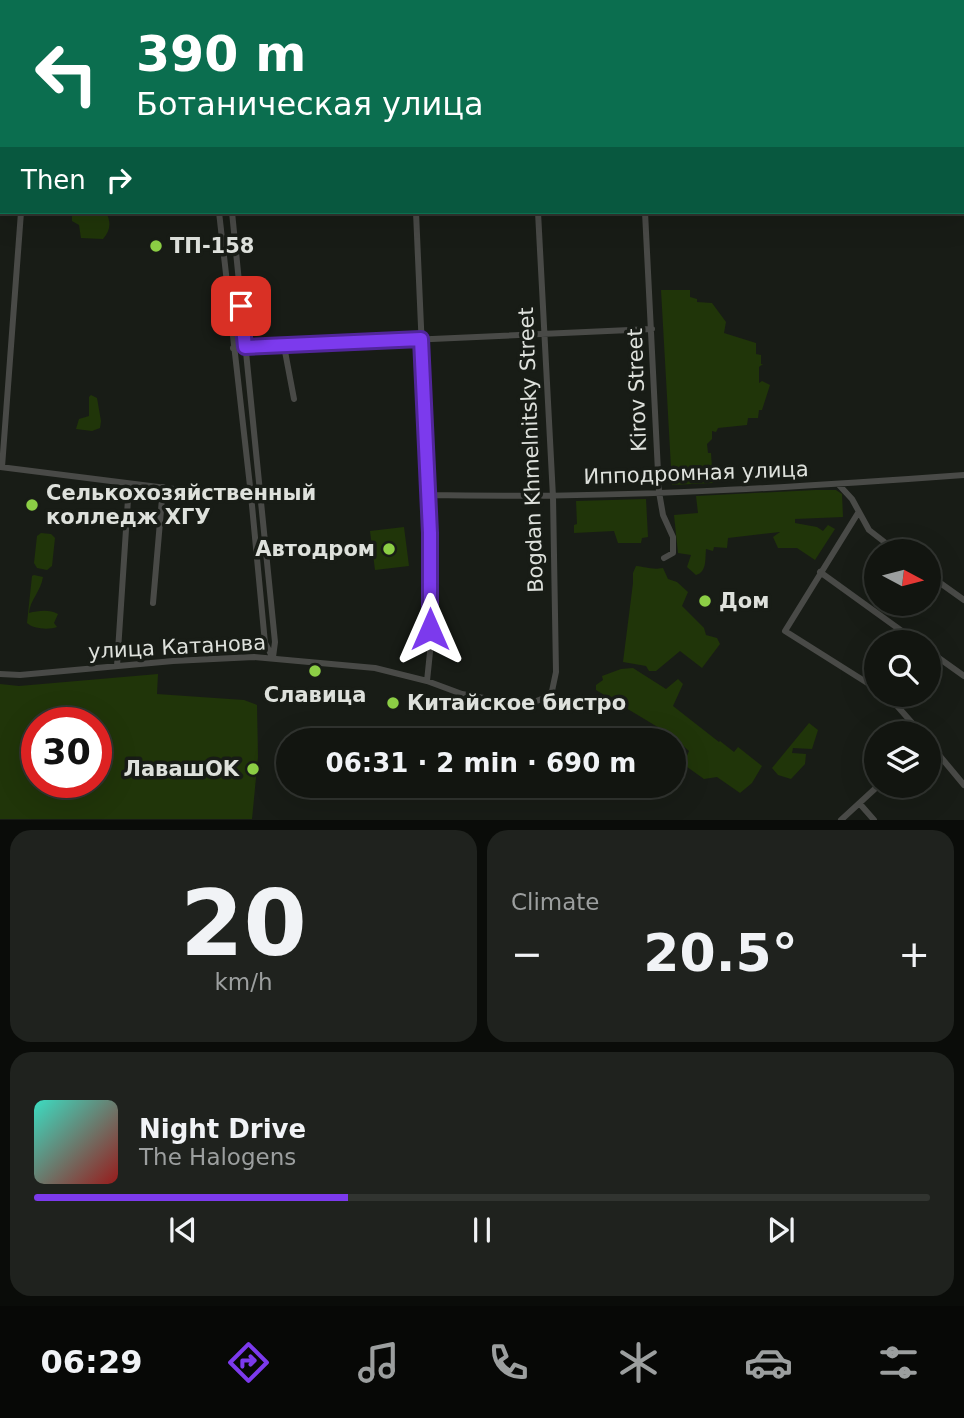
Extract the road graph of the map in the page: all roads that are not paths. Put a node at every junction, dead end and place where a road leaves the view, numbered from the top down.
1 (21, 214) edge
2 (219, 214) edge
3 (232, 214) edge
4 (416, 214) edge
5 (538, 214) edge
6 (645, 214) edge
7 (652, 329) junction
8 (545, 334) junction
9 (421, 339) junction
10 (284, 346) junction
11 (245, 347) junction
12 (233, 348) junction
13 (294, 399) dead end
14 (1, 467) edge
15 (964, 475) edge
16 (859, 483) junction
17 (130, 484) junction
18 (839, 485) junction
19 (163, 487) junction
20 (659, 492) junction
21 (262, 494) junction
22 (251, 495) junction
23 (429, 495) junction
24 (554, 497) junction
25 (852, 499) junction
26 (858, 513) junction
27 (881, 539) edge
28 (664, 558) dead end
29 (820, 572) junction
30 (942, 584) edge
31 (964, 600) edge
32 (153, 603) dead end
33 (900, 630) edge
34 (273, 659) junction
35 (941, 660) edge
36 (117, 666) junction
37 (0, 674) edge
38 (964, 676) edge
39 (427, 681) junction
40 (864, 681) edge
41 (554, 686) joint
42 (898, 707) edge
43 (910, 721) edge
44 (941, 757) edge
45 (964, 785) edge
46 (866, 798) edge
47 (860, 804) junction
48 (841, 820) edge
49 (874, 820) edge

1 - 14 street
2 - 12 street
3 - 11 street
4 - 9 street
5 - 8 street, Bogdan Khmelnitsky Street
6 - 7 street, Kirov Street
7 - 8 street
7 - 20 street, Kirov Street
8 - 9 street
8 - 24 street, Bogdan Khmelnitsky Street
9 - 10 street
9 - 23 street
10 - 11 street
10 - 13 street
11 - 12 street
11 - 21 street
12 - 22 street
14 - 17 street
15 - 16 street, Ипподромная улица
16 - 18 street, Ипподромная улица
16 - 25 street
17 - 19 street
17 - 36 street
18 - 20 street, Ипподромная улица
18 - 25 street
19 - 22 street
19 - 32 street
20 - 24 street, Ипподромная улица
20 - 28 street, Kirov Street
21 - 22 street
21 - 34 street
22 - 34 street
23 - 24 street, Ипподромная улица
23 - 39 street
24 - 41 street, Bogdan Khmelnitsky Street
25 - 26 street
26 - 27 street
26 - 29 street
29 - 33 street
29 - 40 street
30 - 31 street
34 - 36 street, улица Катанова
34 - 39 street, улица Катанова
35 - 38 street
36 - 37 street, улица Катанова
39 - 41 street, улица Катанова
42 - 43 street
44 - 45 street
46 - 47 street
47 - 48 street
47 - 49 street

